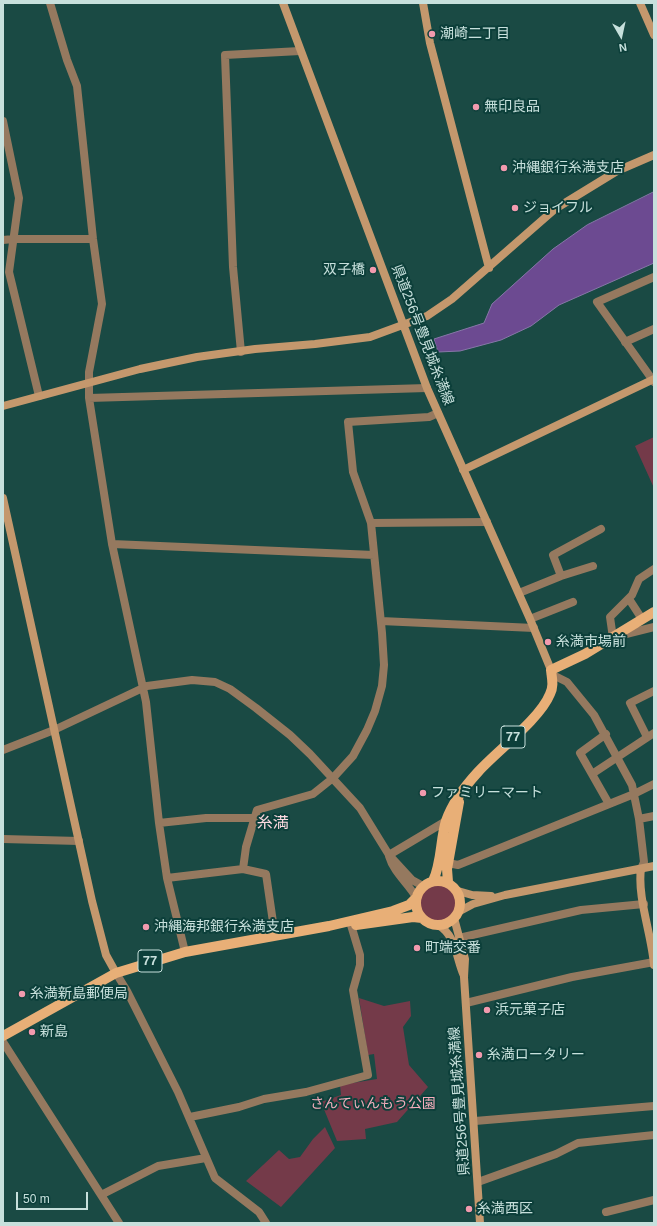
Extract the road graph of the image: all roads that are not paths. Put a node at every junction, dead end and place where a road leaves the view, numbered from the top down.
1 (50, 3) edge
2 (283, 3) edge
3 (423, 3) edge
4 (640, 3) edge
5 (654, 35) edge
6 (300, 52) junction
7 (3, 121) edge
8 (654, 155) edge
9 (14, 239) junction
10 (93, 239) junction
11 (3, 240) edge
12 (489, 268) junction
13 (654, 277) edge
14 (403, 325) junction
15 (654, 329) edge
16 (625, 342) junction
17 (241, 352) junction
18 (654, 380) edge
19 (88, 382) junction
20 (427, 388) junction
21 (38, 396) junction
22 (89, 398) junction
23 (3, 406) edge
24 (438, 412) junction
25 (463, 470) junction
26 (3, 498) edge
27 (488, 522) junction
28 (371, 523) junction
29 (601, 529) dead end
30 (112, 544) junction
31 (374, 555) junction
32 (593, 566) dead end
33 (654, 569) edge
34 (561, 576) junction
35 (519, 593) junction
36 (629, 599) junction
37 (573, 602) dead end
38 (654, 612) edge
39 (530, 618) junction
40 (642, 619) junction
41 (381, 622) junction
42 (534, 628) junction
43 (654, 628) edge
44 (615, 637) junction
45 (551, 672) junction
46 (142, 689) junction
47 (654, 691) edge
48 (54, 730) junction
49 (606, 734) junction
50 (651, 735) edge
51 (3, 750) edge
52 (618, 756) junction
53 (592, 774) junction
54 (333, 778) junction
55 (654, 784) edge
56 (634, 794) junction
57 (460, 798) junction
58 (609, 804) junction
59 (654, 816) edge
60 (254, 818) junction
61 (639, 818) junction
62 (446, 821) junction
63 (159, 823) junction
64 (3, 839) edge
65 (79, 841) junction
66 (389, 855) junction
67 (448, 863) junction
68 (654, 866) edge
69 (243, 869) junction
70 (641, 869) junction
71 (167, 878) junction
72 (433, 881) junction
73 (448, 882) junction
74 (423, 886) junction
75 (458, 891) junction
76 (505, 895) junction
77 (416, 898) junction
78 (644, 904) junction
79 (456, 915) junction
80 (422, 918) junction
81 (351, 925) junction
82 (438, 925) junction
83 (329, 926) junction
84 (276, 936) junction
85 (459, 938) junction
86 (185, 952) junction
87 (654, 963) edge
88 (116, 973) junction
89 (464, 977) junction
90 (466, 1003) junction
91 (3, 1036) edge
92 (3, 1042) edge
93 (654, 1106) edge
94 (190, 1117) junction
95 (475, 1121) junction
96 (654, 1135) edge
97 (206, 1158) junction
98 (478, 1182) junction
99 (101, 1195) junction
100 (654, 1200) edge
101 (606, 1212) dead end
102 (119, 1223) edge
103 (266, 1223) edge
104 (480, 1223) edge

1 - 10 street
2 - 6 street, 県道256号豊見城糸満線
3 - 12 street
4 - 5 street
6 - 14 street, 県道256号豊見城糸満線
6 - 17 street
7 - 9 street
8 - 12 street
9 - 10 street
9 - 11 street
9 - 21 street
10 - 19 street
12 - 14 street
13 - 16 street
14 - 17 street
14 - 20 street, 県道256号豊見城糸満線
15 - 16 street
16 - 18 street
17 - 19 street
18 - 25 street
19 - 21 street
19 - 22 street
20 - 22 street
20 - 24 street, 県道256号豊見城糸満線
21 - 23 street
22 - 30 street
24 - 25 street, 県道256号豊見城糸満線
24 - 28 street
25 - 27 street, 県道256号豊見城糸満線
26 - 48 street
27 - 28 street
27 - 35 street, 県道256号豊見城糸満線
28 - 31 street
29 - 34 street
30 - 31 street
30 - 46 street
31 - 41 street
32 - 34 street
33 - 36 street
34 - 35 street
35 - 39 street, 県道256号豊見城糸満線
36 - 40 street
36 - 44 street
37 - 39 street
38 - 40 main road
39 - 42 street, 県道256号豊見城糸満線
40 - 44 main road
41 - 42 street
41 - 54 street
42 - 45 street, 県道256号豊見城糸満線
43 - 44 street
44 - 45 main road
45 - 49 street
45 - 57 main road, 77
46 - 48 street
46 - 54 street
46 - 63 street
47 - 50 street
48 - 51 street
48 - 65 street
49 - 52 street
49 - 53 street
50 - 52 street
52 - 53 street
52 - 56 street
53 - 58 street
54 - 60 street
54 - 66 street
55 - 56 street
56 - 58 street
56 - 61 street
57 - 62 main road, 77
57 - 67 main road, 77
58 - 67 street
59 - 61 street
60 - 63 street
60 - 69 street
61 - 70 street
62 - 66 street
62 - 72 main road, 77
63 - 71 street
64 - 65 street
65 - 88 street
66 - 74 street
66 - 77 street
67 - 73 main road, 77
68 - 70 street
69 - 71 street
69 - 84 street
70 - 76 street
70 - 78 street
71 - 86 street
72 - 73 main road
72 - 74 main road
73 - 75 main road
74 - 77 main road, 77
75 - 76 street
75 - 79 main road
76 - 79 street
77 - 80 main road
77 - 83 main road, 77
78 - 85 street
78 - 87 street
79 - 82 main road
79 - 85 street, 県道256号豊見城糸満線
80 - 81 main road, 77
80 - 82 main road, 77
81 - 83 main road, 77
81 - 94 street
82 - 89 street, 県道256号豊見城糸満線
83 - 84 main road, 77
84 - 86 main road, 77
85 - 89 street, 県道256号豊見城糸満線
86 - 88 main road, 77
87 - 90 street
88 - 91 main road, 77
88 - 94 street
89 - 90 street, 県道256号豊見城糸満線
90 - 95 street, 県道256号豊見城糸満線
92 - 99 street
93 - 95 street
94 - 97 street
95 - 98 street, 県道256号豊見城糸満線
96 - 98 street
97 - 99 street
97 - 103 street
98 - 104 street, 県道256号豊見城糸満線
99 - 102 street
100 - 101 street

